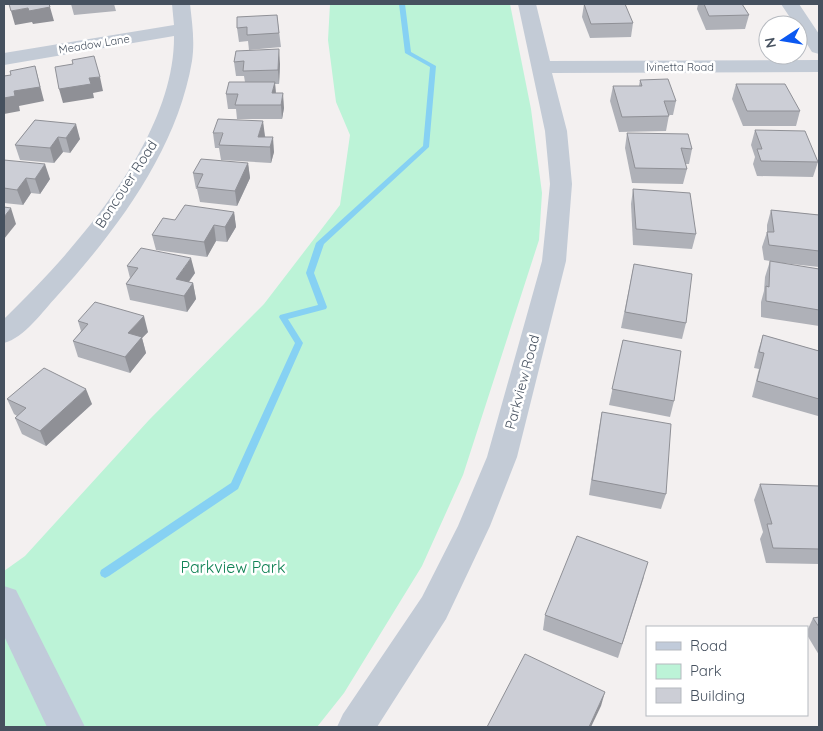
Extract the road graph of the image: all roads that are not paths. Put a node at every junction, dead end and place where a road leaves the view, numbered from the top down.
1 (181, 4) edge
2 (526, 4) edge
3 (790, 4) edge
4 (184, 29) junction
5 (819, 48) edge
6 (4, 59) edge
7 (819, 66) edge
8 (542, 67) junction
9 (4, 334) edge
10 (4, 601) edge
11 (66, 727) edge
12 (356, 727) edge

1 - 4 street, Boncouer Road
2 - 8 street, Parkview Road
3 - 5 street
4 - 6 street, Meadow Lane
4 - 9 street, Boncouer Road
7 - 8 street, Ivinetta Road
8 - 12 street, Parkview Road
10 - 11 street

